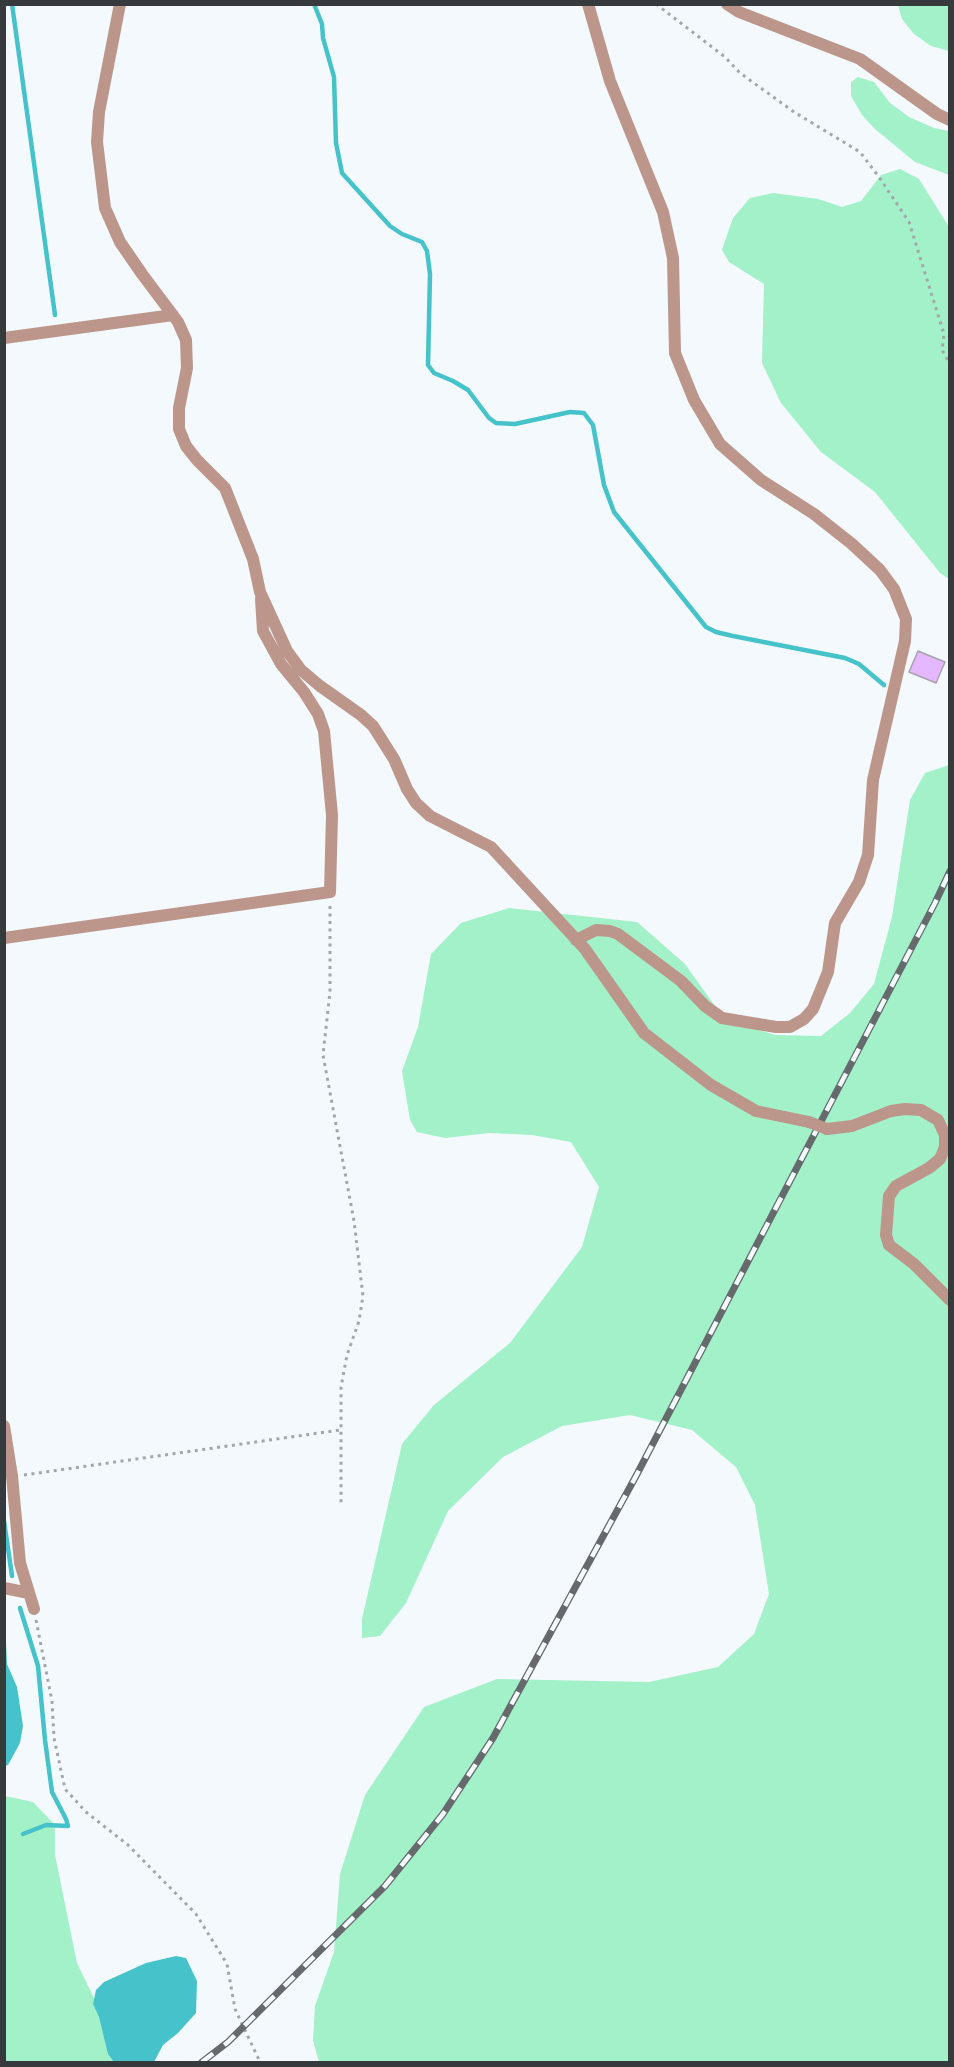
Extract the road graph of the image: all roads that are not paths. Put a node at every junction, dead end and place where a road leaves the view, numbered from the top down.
1 (120, 4) edge
2 (588, 4) edge
3 (727, 4) edge
4 (757, 4) edge
5 (752, 17) junction
6 (950, 120) edge
7 (173, 315) junction
8 (4, 338) edge
9 (260, 592) junction
10 (4, 938) edge
11 (576, 940) junction
12 (950, 1300) edge
13 (4, 1426) edge
14 (4, 1588) edge
15 (29, 1593) junction
16 (34, 1609) road end

1 - 7 street
2 - 11 street
3 - 5 street
4 - 5 street
5 - 6 street
7 - 8 street
7 - 9 street
9 - 10 street
9 - 11 street
11 - 12 street, bridge
13 - 15 street
14 - 15 street
15 - 16 street

